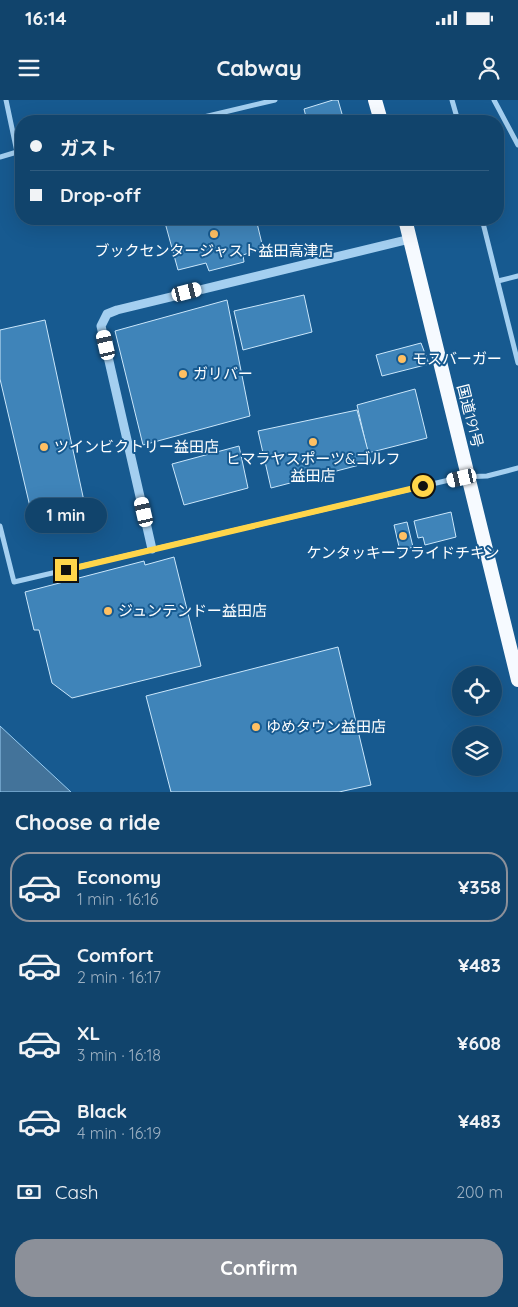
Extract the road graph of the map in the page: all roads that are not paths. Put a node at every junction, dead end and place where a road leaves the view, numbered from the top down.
1 (6, 100) edge
2 (275, 100) edge
3 (375, 100) edge
4 (452, 100) edge
5 (494, 100) edge
6 (212, 115) edge
7 (379, 115) edge
8 (456, 115) edge
9 (502, 115) edge
10 (504, 119) edge
11 (15, 137) edge
12 (518, 145) edge
13 (15, 155) edge
14 (0, 157) edge
15 (406, 225) edge
16 (484, 225) edge
17 (410, 239) junction
18 (518, 276) edge
19 (498, 281) junction
20 (518, 363) edge
21 (518, 468) edge
22 (468, 476) junction
23 (0, 526) edge
24 (152, 549) junction
25 (516, 664) edge
26 (518, 680) edge

1 - 11 street
2 - 6 street
3 - 7 highway
4 - 8 street
5 - 9 street
10 - 12 street
13 - 14 street
15 - 17 highway, 国道191号
16 - 19 street
17 - 22 highway, 国道191号
17 - 24 street
18 - 19 street
19 - 20 street
21 - 22 street
22 - 24 street
22 - 25 highway, 国道191号
23 - 24 street
25 - 26 highway, 国道191号

